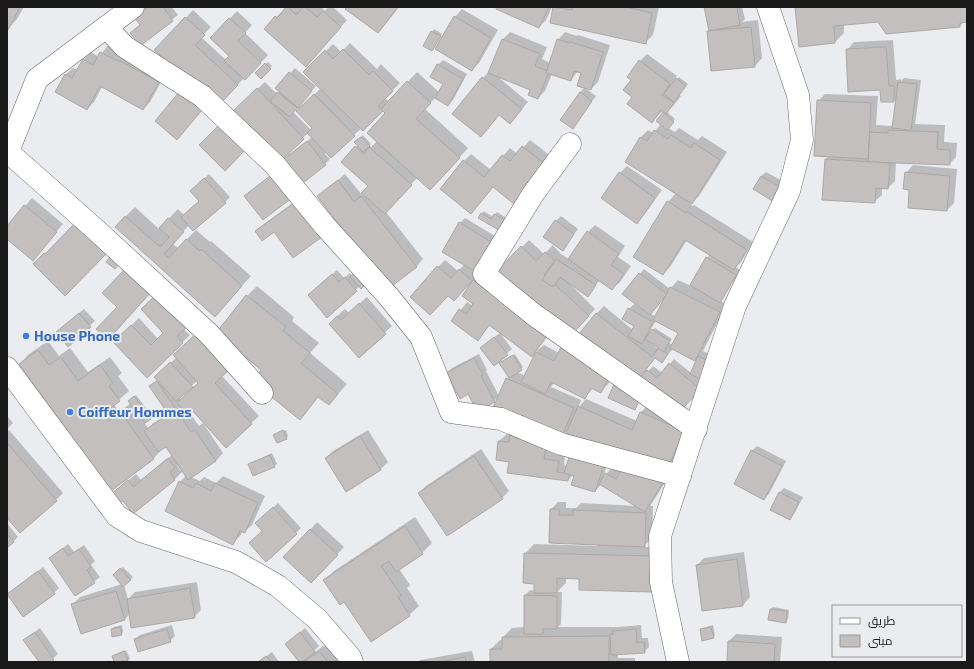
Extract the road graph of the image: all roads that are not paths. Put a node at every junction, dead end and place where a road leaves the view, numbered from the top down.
1 (133, 7) edge
2 (768, 7) edge
3 (106, 27) junction
4 (570, 144) dead end
5 (7, 153) edge
6 (7, 368) edge
7 (262, 393) dead end
8 (696, 429) junction
9 (680, 476) junction
10 (352, 662) edge
11 (678, 662) edge

1 - 3 street
2 - 8 street
3 - 5 street
3 - 9 street
4 - 8 street
5 - 7 street
6 - 10 street
8 - 9 street
9 - 11 street

